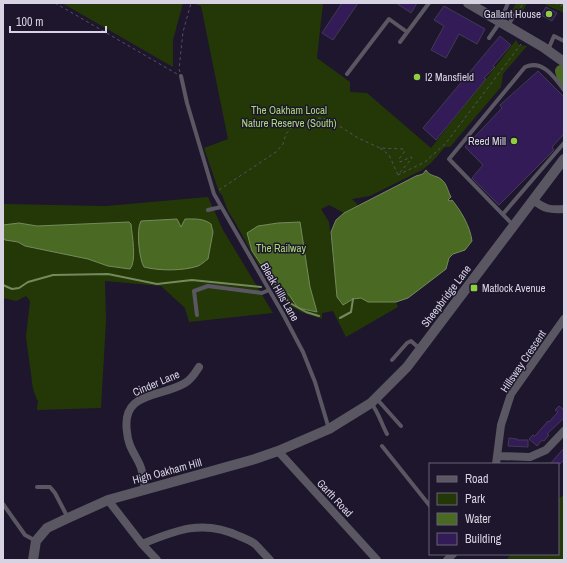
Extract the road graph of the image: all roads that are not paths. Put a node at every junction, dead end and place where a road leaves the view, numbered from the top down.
1 (429, 3) edge
2 (468, 3) edge
3 (508, 3) edge
4 (514, 15) dead end
5 (504, 24) junction
6 (407, 32) junction
7 (489, 38) dead end
8 (564, 41) edge
9 (400, 42) dead end
10 (548, 50) junction
11 (564, 62) edge
12 (347, 74) dead end
13 (181, 76) road end
14 (564, 90) edge
15 (564, 143) edge
16 (564, 159) edge
17 (534, 200) junction
18 (221, 207) junction
19 (564, 209) edge
20 (208, 210) dead end
21 (503, 214) junction
22 (514, 226) junction
23 (269, 290) junction
24 (197, 315) dead end
25 (564, 319) edge
26 (421, 349) junction
27 (392, 360) dead end
28 (198, 367) dead end
29 (374, 400) junction
30 (401, 426) dead end
31 (329, 430) junction
32 (564, 431) edge
33 (387, 434) dead end
34 (382, 446) dead end
35 (278, 451) junction
36 (497, 460) edge
37 (37, 487) dead end
38 (146, 490) junction
39 (108, 500) junction
40 (3, 504) edge
41 (429, 505) edge
42 (68, 518) junction
43 (36, 541) junction
44 (142, 544) junction
45 (33, 560) edge
46 (157, 560) edge
47 (270, 560) edge
48 (377, 560) edge

1 - 6 lane
2 - 5 street
3 - 5 lane
4 - 5 lane
5 - 7 lane
5 - 10 street
6 - 9 lane
6 - 12 lane
8 - 10 lane
10 - 11 street
13 - 18 lane, Bleak Hills Lane
14 - 21 lane
15 - 21 lane
16 - 17 street, Sheepbridge Lane
17 - 19 street
17 - 22 street, Sheepbridge Lane
18 - 20 lane
18 - 23 lane, Bleak Hills Lane
21 - 22 lane
22 - 26 street, Sheepbridge Lane
23 - 24 lane
23 - 31 lane, Bleak Hills Lane
25 - 36 street, Hillsway Crescent
26 - 27 lane
26 - 29 street, Sheepbridge Lane
28 - 38 street, Cinder Lane
29 - 30 lane
29 - 31 street, Sheepbridge Lane
29 - 33 lane
31 - 35 street, High Oakham Hill
32 - 36 street
34 - 41 lane
35 - 38 street, High Oakham Hill
35 - 48 street, Garth Road
37 - 42 lane
38 - 39 street, High Oakham Hill
39 - 42 street, High Oakham Hill
39 - 44 street
40 - 43 lane
42 - 43 street, High Oakham Hill
43 - 45 street
44 - 46 street
44 - 47 street

